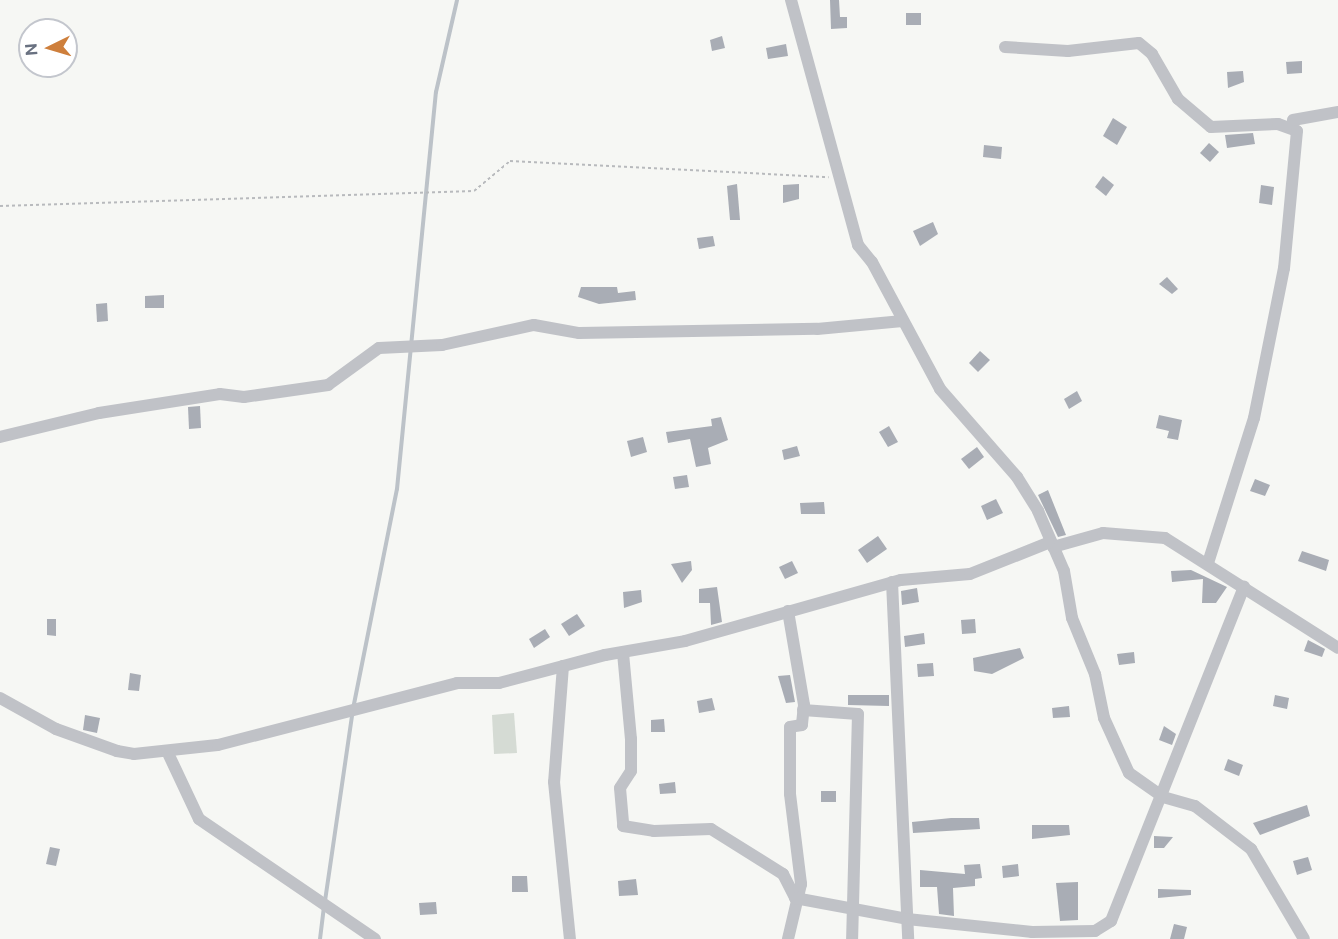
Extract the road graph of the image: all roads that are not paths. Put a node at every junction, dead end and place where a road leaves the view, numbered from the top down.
1 (791, 0) edge
2 (1005, 47) dead end
3 (1338, 111) edge
4 (1293, 120) dead end
5 (903, 321) junction
6 (0, 437) edge
7 (1051, 545) junction
8 (1208, 563) junction
9 (892, 582) junction
10 (1244, 586) junction
11 (788, 611) junction
12 (1338, 648) edge
13 (623, 653) junction
14 (563, 666) junction
15 (0, 698) edge
16 (803, 710) junction
17 (167, 751) junction
18 (1163, 797) junction
19 (795, 898) junction
20 (854, 907) junction
21 (908, 919) junction
22 (375, 939) edge
23 (570, 939) edge
24 (788, 939) edge
25 (852, 939) edge
26 (908, 939) edge
27 (1304, 939) edge

1 - 5 street
2 - 8 street
3 - 4 street
5 - 6 street
5 - 7 street
7 - 8 street
7 - 9 street
7 - 18 street
8 - 10 street
9 - 11 street
9 - 21 street
10 - 12 street
10 - 18 street
11 - 13 street
11 - 16 street
13 - 14 street
13 - 19 street
14 - 17 street
14 - 23 street
15 - 17 street
16 - 19 street
16 - 20 street
17 - 22 street
18 - 21 street
18 - 27 street
19 - 20 street
19 - 24 street
20 - 21 street
20 - 25 street
21 - 26 street

